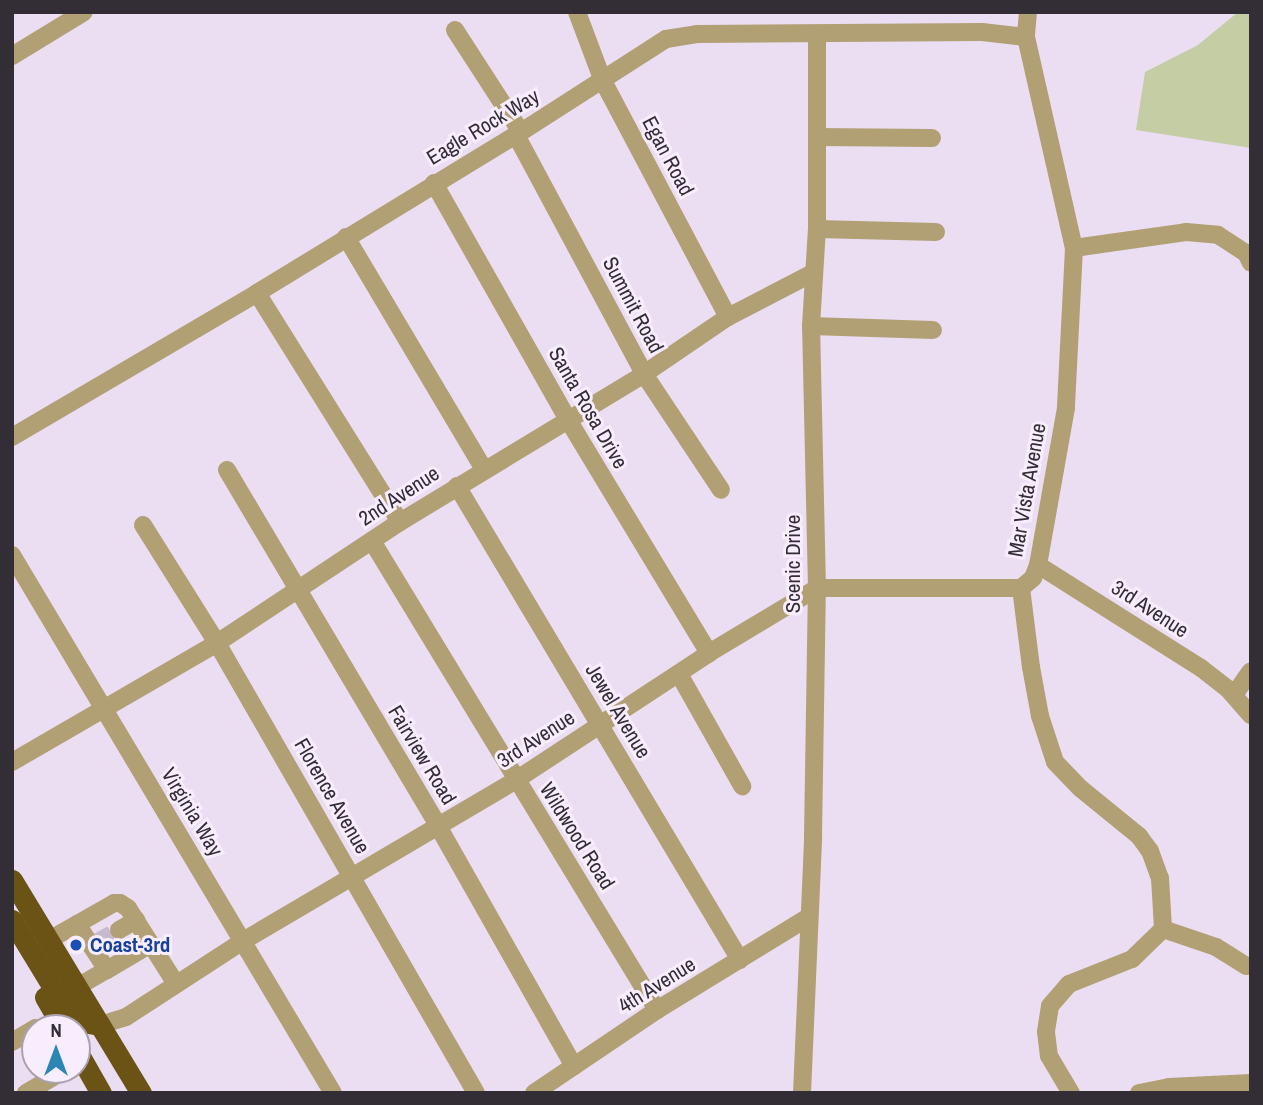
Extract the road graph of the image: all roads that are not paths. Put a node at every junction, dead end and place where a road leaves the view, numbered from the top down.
1 (84, 12) edge
2 (578, 12) edge
3 (1028, 12) edge
4 (456, 30) dead end
5 (817, 34) junction
6 (1026, 37) junction
7 (12, 56) edge
8 (603, 81) junction
9 (519, 133) junction
10 (817, 137) junction
11 (932, 138) dead end
12 (434, 183) junction
13 (817, 229) junction
14 (936, 232) dead end
15 (346, 237) junction
16 (1074, 248) junction
17 (1251, 263) edge
18 (813, 273) junction
19 (257, 293) junction
20 (728, 317) junction
21 (811, 326) junction
22 (933, 330) dead end
23 (645, 374) junction
24 (567, 418) junction
25 (12, 438) edge
26 (484, 469) junction
27 (227, 470) dead end
28 (457, 486) junction
29 (721, 490) dead end
30 (400, 522) junction
31 (143, 525) dead end
32 (372, 541) junction
33 (12, 555) edge
34 (1038, 565) junction
35 (817, 588) junction
36 (1021, 588) junction
37 (298, 590) junction
38 (217, 643) junction
39 (709, 653) junction
40 (1251, 671) edge
41 (679, 674) junction
42 (1234, 695) junction
43 (104, 711) junction
44 (1251, 715) edge
45 (600, 724) junction
46 (12, 762) edge
47 (516, 780) junction
48 (742, 786) dead end
49 (438, 826) junction
50 (354, 878) junction
51 (12, 880) edge
52 (807, 919) junction
53 (12, 920) edge
54 (136, 920) junction
55 (77, 924) junction
56 (1163, 929) junction
57 (119, 930) tunnel mouth
58 (49, 940) junction
59 (243, 941) junction
60 (151, 944) junction
61 (12, 945) edge
62 (740, 960) junction
63 (1247, 966) dead end
64 (107, 970) junction
65 (176, 984) junction
66 (78, 987) junction
67 (657, 1010) junction
68 (55, 1014) edge
69 (100, 1025) junction
70 (111, 1043) junction
71 (91, 1053) edge
72 (574, 1066) junction
73 (1251, 1083) edge
74 (141, 1093) edge
75 (333, 1093) edge
76 (477, 1093) edge
77 (534, 1093) edge
78 (802, 1093) edge
79 (1071, 1093) edge
80 (1139, 1093) edge

1 - 7 street
2 - 8 street, Egan Road
3 - 6 street, Mar Vista Avenue
4 - 9 street, Summit Road
5 - 6 street, Eagle Rock Way
5 - 8 street, Eagle Rock Way
5 - 10 street, Scenic Drive
6 - 16 street, Mar Vista Avenue
8 - 9 street, Eagle Rock Way
8 - 20 street, Egan Road
9 - 12 street, Eagle Rock Way
9 - 23 street, Summit Road
10 - 11 street
10 - 13 street, Scenic Drive
12 - 15 street, Eagle Rock Way
12 - 24 street, Santa Rosa Drive
13 - 14 street
13 - 18 street, Scenic Drive
15 - 19 street, Eagle Rock Way
15 - 26 street
16 - 17 street
16 - 34 street, Mar Vista Avenue
18 - 20 street, 2nd Avenue
18 - 21 street, Scenic Drive
19 - 25 street, Eagle Rock Way
19 - 30 street
20 - 23 street, 2nd Avenue
21 - 22 street
21 - 35 street, Scenic Drive
23 - 24 street, 2nd Avenue
23 - 29 street, Summit Road
24 - 26 street, 2nd Avenue
24 - 39 street, Santa Rosa Drive
26 - 28 street, 2nd Avenue
27 - 37 street, Fairview Road
28 - 30 street, 2nd Avenue
28 - 45 street, Jewel Avenue
30 - 32 street, 2nd Avenue
31 - 38 street, Florence Avenue
32 - 37 street, 2nd Avenue
32 - 47 street, Wildwood Road
33 - 43 street, Virginia Way
34 - 36 street, Mar Vista Avenue
34 - 42 street, 3rd Avenue
35 - 36 street
35 - 39 street, 3rd Avenue
35 - 52 street, Scenic Drive
36 - 56 street, Mar Vista Avenue
37 - 38 street, 2nd Avenue
37 - 49 street, Fairview Road
38 - 43 street, 2nd Avenue
38 - 50 street, Florence Avenue
39 - 41 street, 3rd Avenue
40 - 42 street
41 - 45 street, 3rd Avenue
41 - 48 street
42 - 44 street, 3rd Avenue
43 - 46 street, 2nd Avenue
43 - 59 street, Virginia Way
45 - 47 street, 3rd Avenue
45 - 62 street, Jewel Avenue
47 - 49 street, 3rd Avenue
47 - 67 street, Wildwood Road
49 - 50 street, 3rd Avenue
49 - 72 street, Fairview Road
50 - 59 street, 3rd Avenue
50 - 76 street, Florence Avenue
51 - 58 highway
52 - 62 street, 4th Avenue
52 - 78 street, Scenic Drive
53 - 69 highway
54 - 55 street
54 - 57 street
54 - 60 street
55 - 58 street
55 - 64 street
56 - 63 street
56 - 79 street
58 - 66 highway
59 - 65 street, 3rd Avenue
59 - 75 street, Virginia Way
60 - 64 street
60 - 65 street
61 - 68 highway
62 - 67 street, 4th Avenue
64 - 66 street
65 - 69 street, 3rd Avenue
66 - 69 highway
67 - 72 street, 4th Avenue
69 - 70 highway
70 - 71 highway
70 - 74 highway
72 - 77 street, 4th Avenue
73 - 80 street

